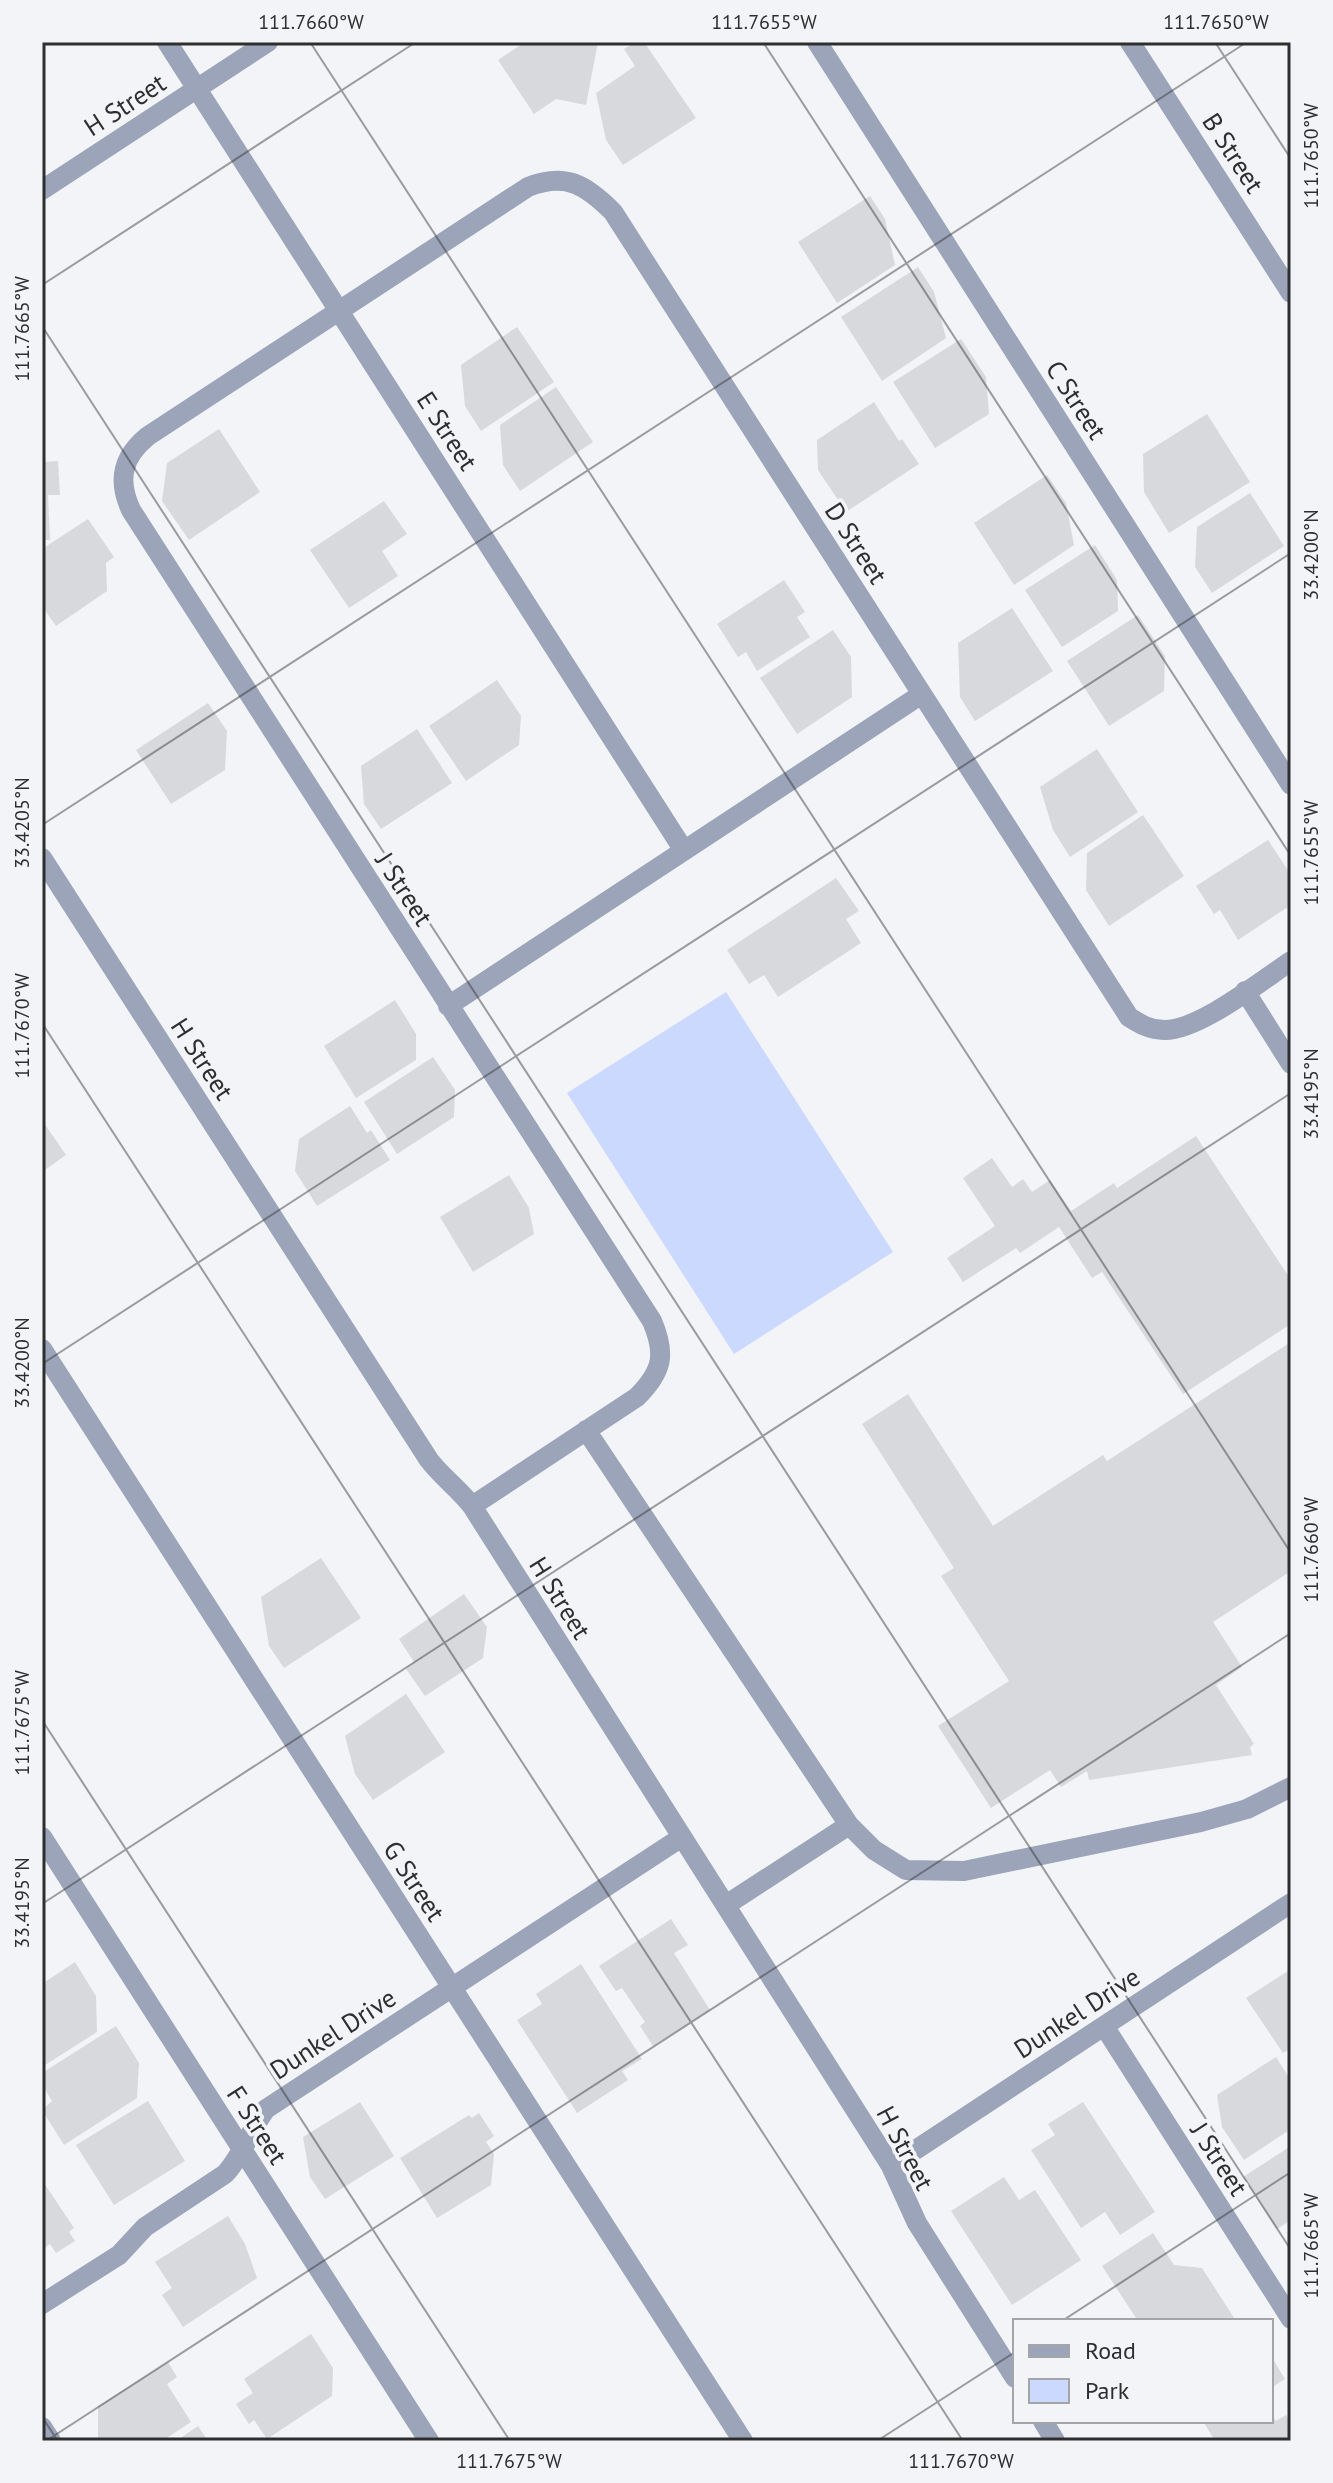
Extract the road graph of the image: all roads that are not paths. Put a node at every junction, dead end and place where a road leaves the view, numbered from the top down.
1 (167, 42) edge
2 (268, 42) edge
3 (817, 42) edge
4 (1130, 42) edge
5 (196, 89) junction
6 (42, 190) edge
7 (1291, 293) edge
8 (340, 311) junction
9 (922, 694) junction
10 (1291, 785) edge
11 (683, 849) junction
12 (42, 858) edge
13 (1291, 961) edge
14 (1245, 991) junction
15 (448, 1006) junction
16 (1291, 1064) edge
17 (42, 1349) edge
18 (586, 1430) junction
19 (472, 1506) junction
20 (1290, 1791) edge
21 (849, 1825) junction
22 (42, 1837) edge
23 (682, 1837) junction
24 (1291, 1903) edge
25 (726, 1905) junction
26 (452, 1988) junction
27 (1104, 2026) junction
28 (242, 2149) junction
29 (891, 2166) junction
30 (42, 2304) edge
31 (1291, 2319) edge
32 (1013, 2375) edge
33 (1044, 2423) edge
34 (42, 2427) edge
35 (51, 2441) edge
36 (429, 2441) edge
37 (743, 2441) edge
38 (1055, 2441) edge

1 - 5 lane, E Street
2 - 5 lane
3 - 10 lane, C Street
4 - 7 lane, B Street
5 - 6 lane, H Street
5 - 8 lane, E Street
8 - 9 lane, D Street
8 - 11 lane, E Street
8 - 15 lane, J Street
9 - 11 lane
9 - 14 lane, D Street
11 - 15 lane
12 - 19 lane, H Street
13 - 14 lane, D Street
14 - 16 lane
15 - 18 lane, J Street
17 - 26 lane, G Street
18 - 19 lane, J Street
18 - 21 lane
19 - 23 lane, H Street
20 - 21 lane
21 - 25 lane
22 - 28 lane, F Street
23 - 25 lane, H Street
23 - 26 lane, Dunkel Drive
24 - 27 lane, Dunkel Drive
25 - 29 lane, H Street
26 - 28 lane, Dunkel Drive
26 - 37 lane, G Street
27 - 29 lane, Dunkel Drive
27 - 31 lane, J Street
28 - 30 lane, Dunkel Drive
28 - 36 lane, F Street
29 - 32 lane, H Street
33 - 38 lane
34 - 35 lane

